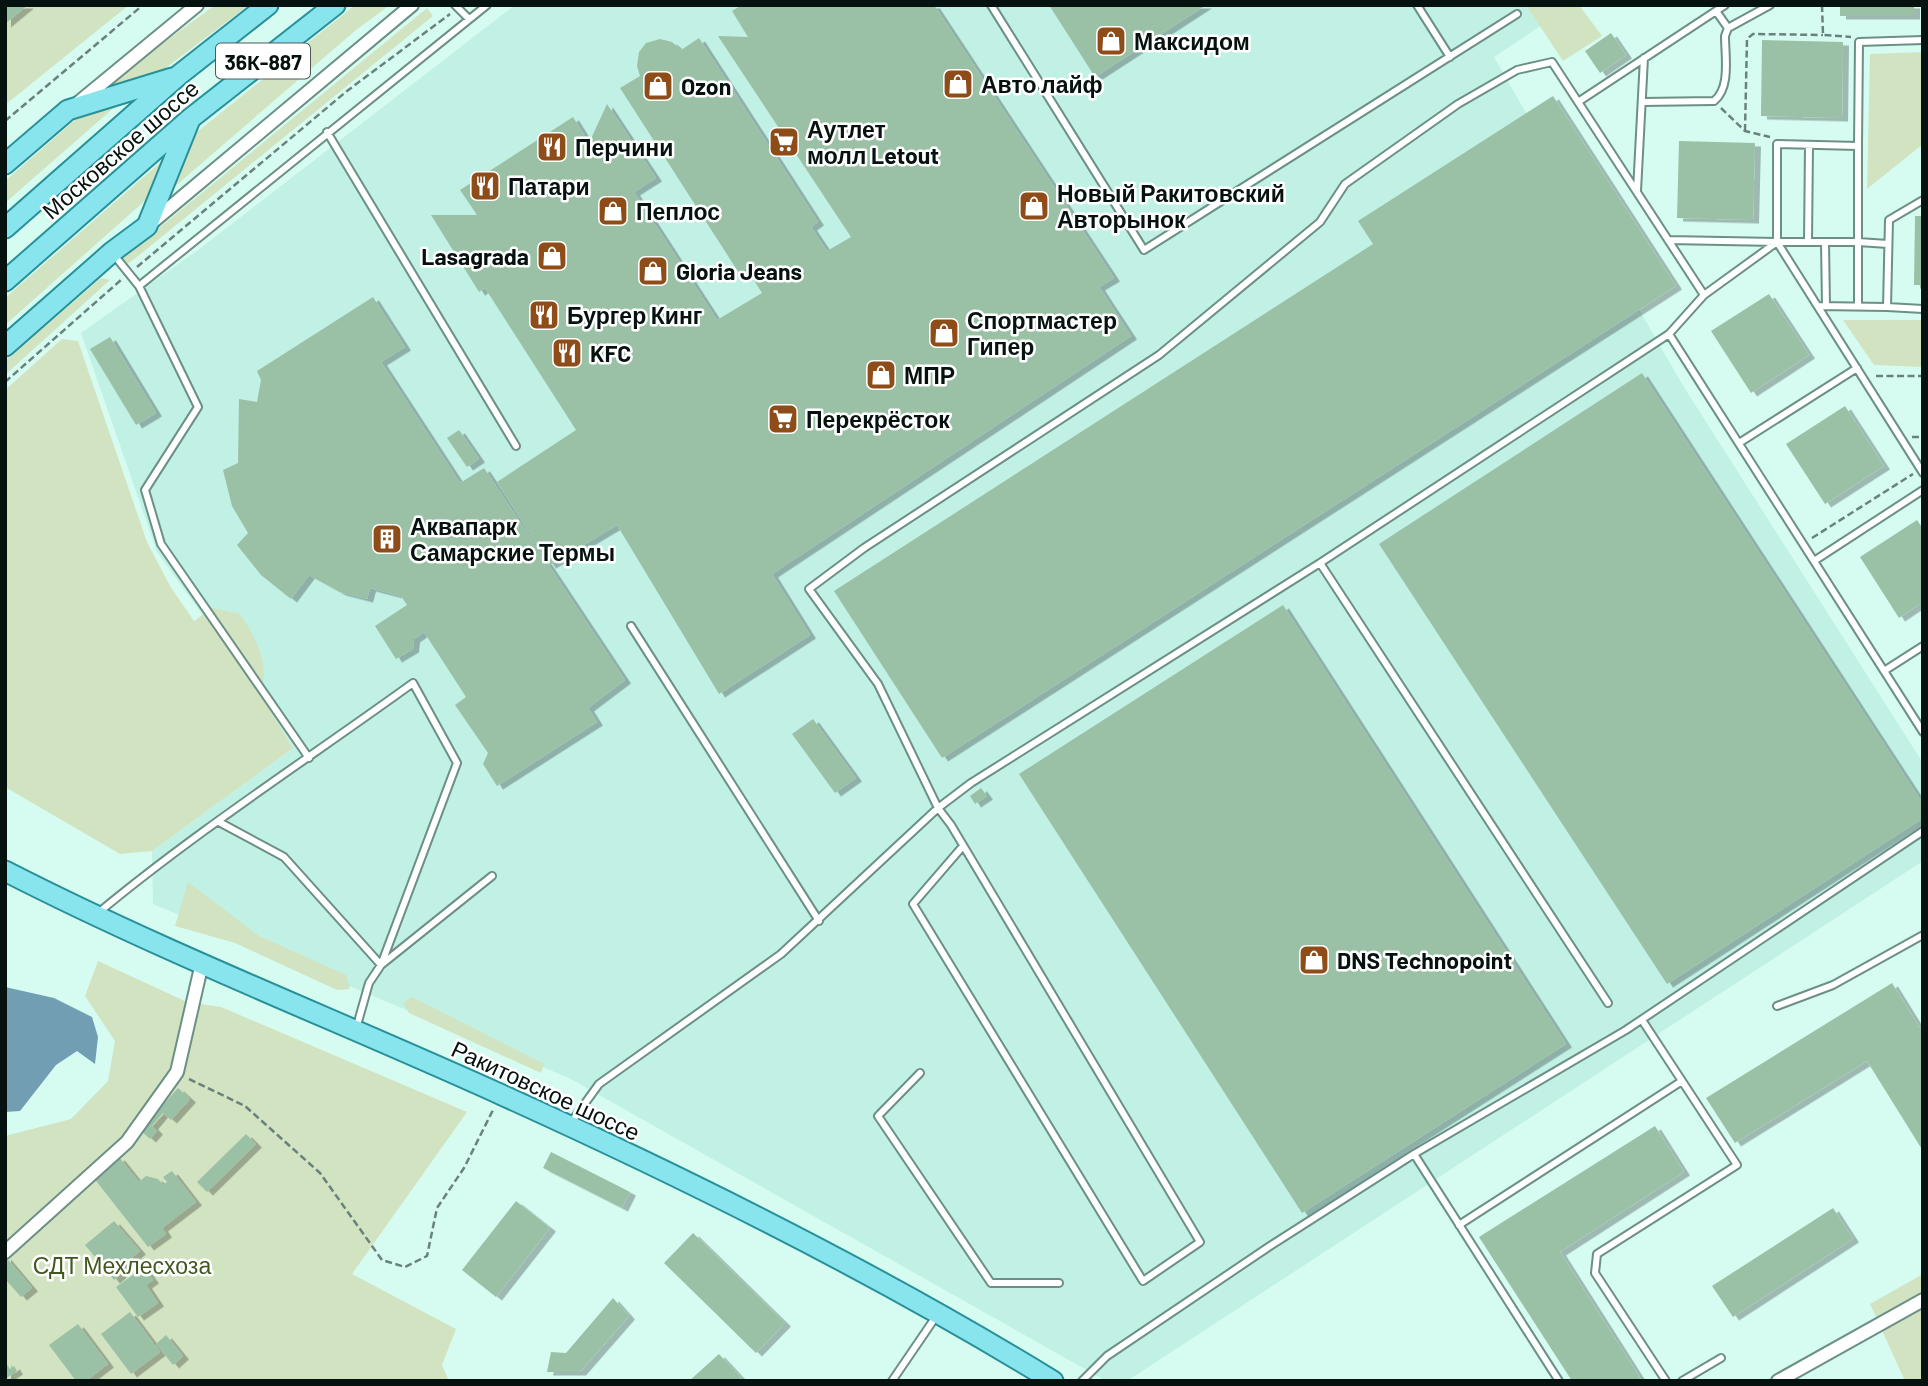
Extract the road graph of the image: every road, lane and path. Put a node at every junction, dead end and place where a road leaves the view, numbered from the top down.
1 (143, 5) edge
2 (197, 5) edge
3 (268, 5) edge
4 (335, 5) edge
5 (412, 5) edge
6 (487, 5) edge
7 (991, 5) edge
8 (1417, 5) edge
9 (1725, 5) edge
10 (1770, 5) edge
11 (1822, 5) edge
12 (457, 7) edge
13 (1716, 11) junction
14 (1517, 14) dead end
15 (469, 19) junction
16 (1728, 28) junction
17 (1823, 35) junction
18 (1923, 40) edge
19 (1859, 42) junction
20 (1450, 57) junction
21 (1644, 58) junction
22 (179, 75) junction
23 (1714, 101) junction
24 (1578, 102) junction
25 (1642, 102) junction
26 (68, 110) junction
27 (191, 118) junction
28 (5, 121) edge
29 (1745, 131) junction
30 (327, 132) junction
31 (1777, 144) junction
32 (1809, 145) junction
33 (1858, 146) junction
34 (5, 164) edge
35 (1637, 192) junction
36 (1923, 200) edge
37 (147, 226) junction
38 (5, 228) edge
39 (1668, 240) junction
40 (1777, 242) junction
41 (1808, 243) junction
42 (1825, 243) junction
43 (1858, 243) junction
44 (1888, 244) junction
45 (112, 252) junction
46 (128, 274) junction
47 (5, 281) edge
48 (139, 286) junction
49 (1704, 295) junction
50 (1822, 306) junction
51 (1858, 306) junction
52 (1887, 307) junction
53 (1923, 309) edge
54 (1669, 334) junction
55 (5, 346) edge
56 (1857, 368) junction
57 (1873, 376) dead end
58 (1923, 376) edge
59 (5, 382) edge
60 (1912, 437) dead end
61 (1923, 437) edge
62 (1739, 443) junction
63 (516, 446) dead end
64 (1922, 471) edge
65 (1923, 490) edge
66 (1803, 544) junction
67 (1814, 561) junction
68 (1320, 563) junction
69 (631, 626) dead end
70 (1923, 646) edge
71 (1884, 671) junction
72 (1923, 732) edge
73 (309, 758) junction
74 (938, 808) junction
75 (219, 822) junction
76 (1923, 831) edge
77 (963, 846) junction
78 (5, 871) edge
79 (492, 876) dead end
80 (94, 917) junction
81 (819, 921) junction
82 (1923, 935) edge
83 (202, 963) junction
84 (381, 965) junction
85 (1608, 1003) dead end
86 (1777, 1006) dead end
87 (1642, 1020) junction
88 (355, 1031) junction
89 (177, 1072) junction
90 (920, 1073) dead end
91 (1682, 1081) junction
92 (500, 1094) junction
93 (569, 1126) junction
94 (1414, 1154) junction
95 (1459, 1225) junction
96 (5, 1252) edge
97 (1059, 1283) dead end
98 (1923, 1300) edge
99 (939, 1313) junction
100 (1721, 1358) dead end
101 (892, 1381) edge
102 (1053, 1381) edge
103 (1082, 1381) edge
104 (1559, 1381) edge
105 (1666, 1381) edge
106 (1682, 1381) edge
107 (1778, 1381) edge

1 - 28 path
2 - 26 street
3 - 22 main road, Московское шоссе / 36К-887
4 - 27 main road, Московское шоссе / 36К-887
5 - 37 street
6 - 15 lane
7 - 20 lane
8 - 20 lane
9 - 13 lane
10 - 16 lane
11 - 17 path
12 - 15 lane
12 - 46 path
13 - 16 lane
13 - 21 lane
14 - 20 lane
15 - 30 lane
16 - 23 lane
17 - 19 path
17 - 29 path
18 - 19 lane
19 - 33 lane
21 - 24 lane
21 - 25 lane
22 - 26 main road
22 - 38 main road, Московское шоссе / 36К-887
23 - 25 lane
23 - 29 path
24 - 35 lane
24 - 74 lane
25 - 35 lane
26 - 34 main road
27 - 37 main road
27 - 47 main road, Московское шоссе / 36К-887
29 - 31 path
30 - 48 lane
30 - 63 lane
31 - 32 lane
31 - 40 lane
32 - 33 lane
32 - 41 lane
33 - 43 lane
35 - 39 lane
36 - 44 lane
37 - 45 main road
39 - 40 lane
39 - 49 lane
40 - 41 lane
40 - 49 lane
40 - 50 lane
41 - 42 lane
42 - 43 lane
42 - 50 lane
43 - 44 lane
43 - 51 lane
44 - 52 lane
45 - 46 lane
45 - 55 main road
46 - 48 lane
46 - 59 path
48 - 73 lane
49 - 54 lane
50 - 51 lane
50 - 56 lane
51 - 52 lane
52 - 53 lane
54 - 62 lane
54 - 68 lane
56 - 62 lane
56 - 64 lane
57 - 58 path
60 - 61 path
62 - 66 lane
64 - 66 path
65 - 67 lane
66 - 67 lane
67 - 71 lane
68 - 74 lane
68 - 85 lane
69 - 81 lane
70 - 71 lane
71 - 72 lane
73 - 75 lane
73 - 84 lane
74 - 77 lane
74 - 81 lane
75 - 80 lane
75 - 84 lane
76 - 87 lane
77 - 77 lane
78 - 80 main road, Ракитовское шоссе
79 - 84 lane
80 - 83 main road, Ракитовское шоссе
81 - 93 lane
82 - 86 lane
83 - 88 main road, Ракитовское шоссе
83 - 89 street
84 - 88 lane
87 - 91 lane
87 - 94 lane
88 - 92 main road, Ракитовское шоссе
89 - 92 path
89 - 96 street
90 - 97 lane
91 - 95 lane
91 - 105 lane
92 - 93 main road, Ракитовское шоссе
93 - 99 main road, Ракитовское шоссе
94 - 95 lane
94 - 103 lane
95 - 104 lane
98 - 107 street
99 - 101 lane
99 - 102 main road, Ракитовское шоссе
100 - 106 lane

